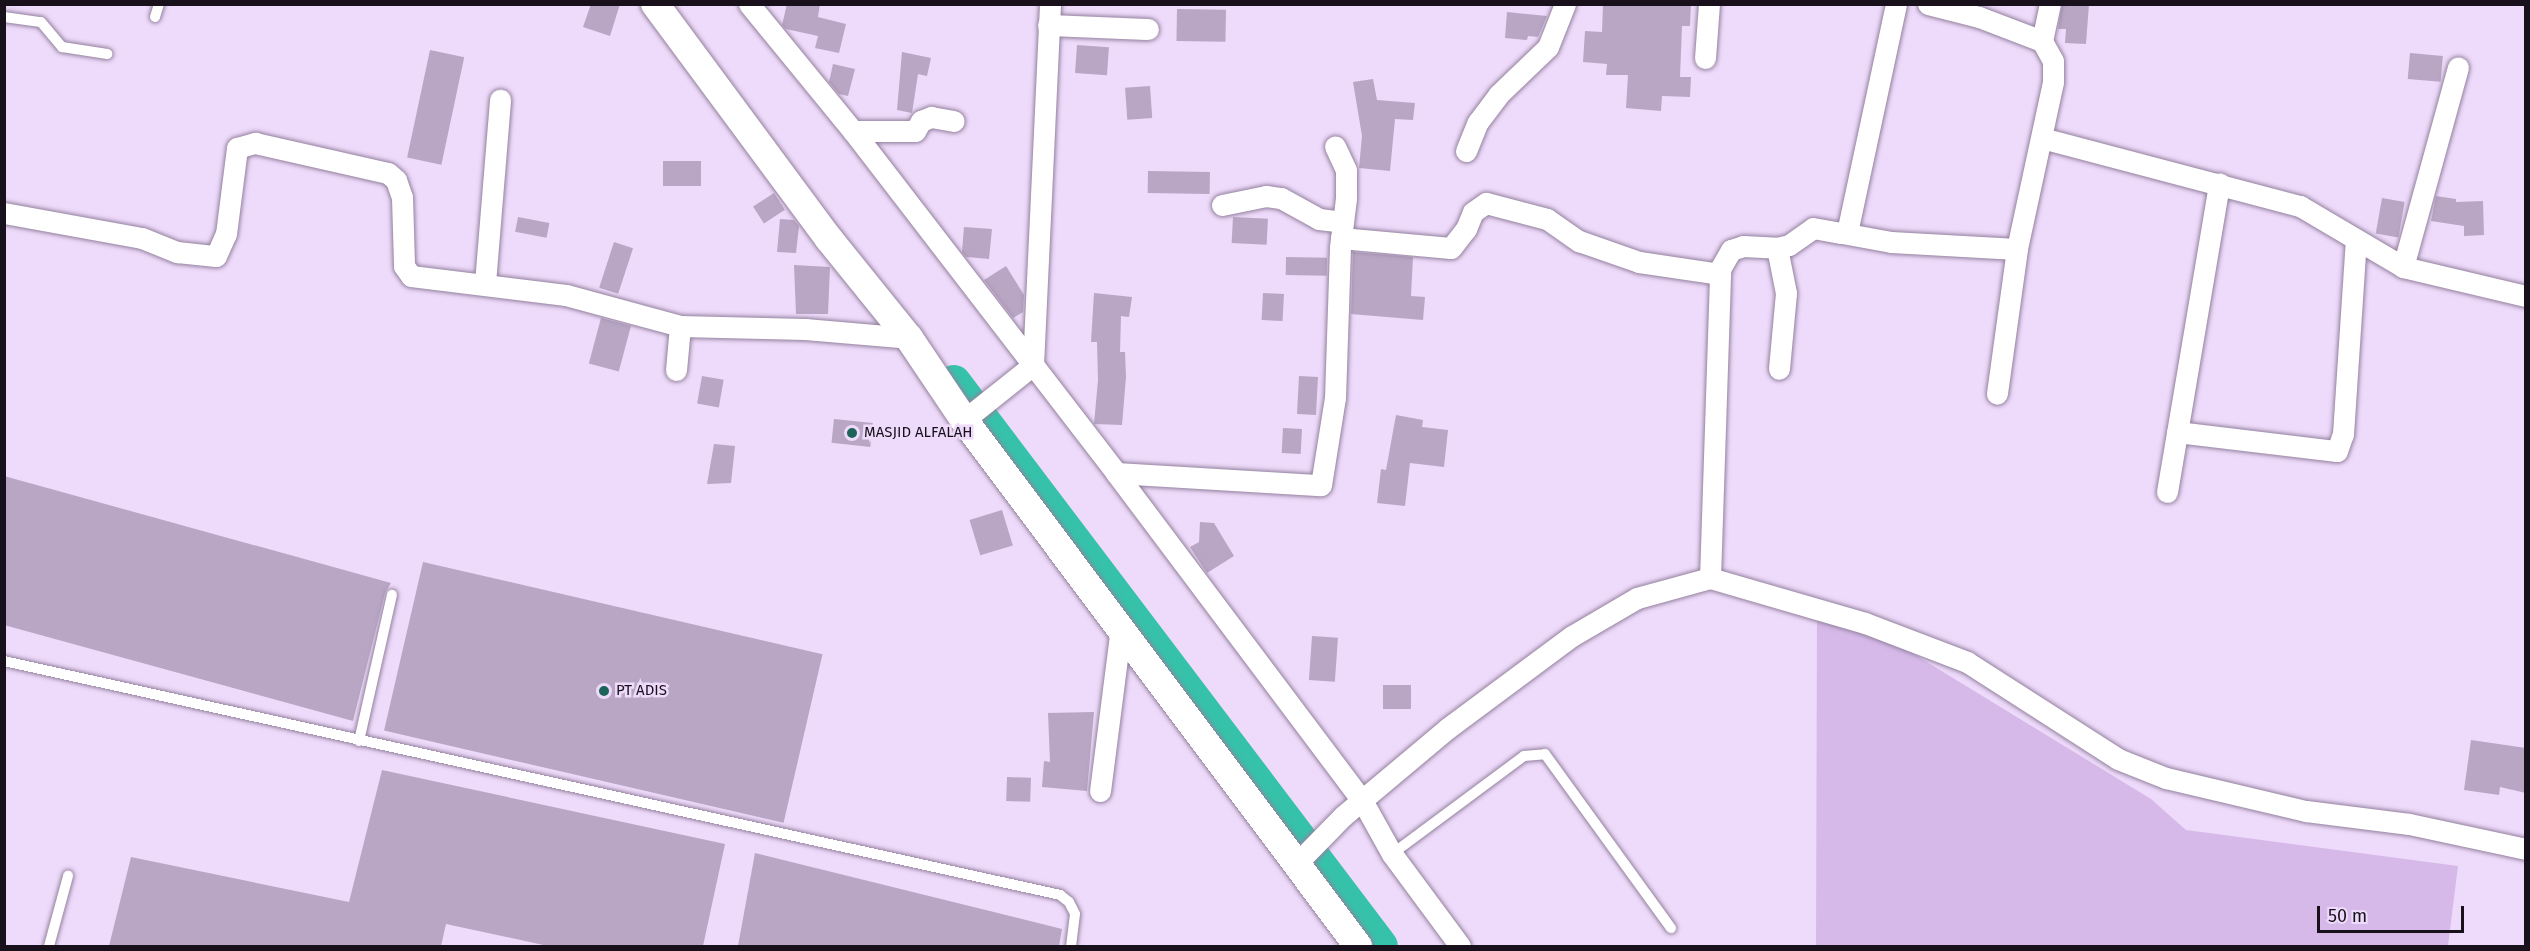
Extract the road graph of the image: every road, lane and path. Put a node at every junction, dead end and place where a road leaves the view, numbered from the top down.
1 (159, 4) edge
2 (655, 4) edge
3 (749, 4) edge
4 (1565, 4) edge
5 (1709, 4) edge
6 (1896, 4) edge
7 (1928, 4) edge
8 (2050, 4) edge
9 (1049, 15) edge
10 (4, 17) edge
11 (155, 17) dead end
12 (1148, 29) dead end
13 (2042, 41) junction
14 (107, 54) dead end
15 (1705, 58) dead end
16 (2458, 67) dead end
17 (500, 100) dead end
18 (954, 121) dead end
19 (853, 131) junction
20 (2042, 138) junction
21 (1335, 146) dead end
22 (1466, 151) dead end
23 (2219, 183) junction
24 (1222, 204) dead end
25 (4, 213) edge
26 (1342, 230) junction
27 (1842, 233) junction
28 (2356, 240) junction
29 (1777, 248) junction
30 (2018, 249) junction
31 (2403, 267) junction
32 (1719, 274) junction
33 (485, 282) junction
34 (2526, 296) edge
35 (680, 326) junction
36 (909, 338) junction
37 (1033, 365) junction
38 (1779, 369) dead end
39 (676, 370) dead end
40 (1998, 394) dead end
41 (969, 417) junction
42 (2177, 432) junction
43 (1116, 473) junction
44 (2167, 492) dead end
45 (1711, 566) junction
46 (392, 595) dead end
47 (1121, 628) junction
48 (4, 661) edge
49 (359, 741) junction
50 (1100, 791) dead end
51 (1363, 802) junction
52 (2526, 849) edge
53 (1392, 854) junction
54 (1300, 861) junction
55 (68, 876) dead end
56 (1671, 928) dead end
57 (49, 946) edge
58 (1071, 946) edge
59 (1359, 946) edge
60 (1460, 946) edge

1 - 11 lane
2 - 36 street
3 - 19 street
4 - 22 street
5 - 15 street
6 - 27 street
7 - 13 street
8 - 13 street
9 - 12 street
9 - 37 street
10 - 14 lane
13 - 20 street
16 - 31 street
17 - 33 street
18 - 19 street
19 - 37 street
20 - 23 street
20 - 30 street
21 - 26 street
23 - 28 street
23 - 42 street
24 - 26 street
25 - 33 street
26 - 32 street
26 - 43 street
27 - 29 street
27 - 30 street
28 - 31 street
28 - 42 street
29 - 32 street
29 - 38 street
30 - 40 street
31 - 34 street
32 - 45 street
33 - 35 street
35 - 36 street
35 - 39 street
36 - 41 street
37 - 41 street
37 - 43 street
41 - 47 street
42 - 44 street
43 - 51 street
45 - 51 street
45 - 52 street
46 - 49 lane
47 - 50 street
47 - 54 street
48 - 49 lane
49 - 58 lane
51 - 53 street
51 - 54 street
53 - 56 lane
53 - 60 street
54 - 59 street
55 - 57 lane

